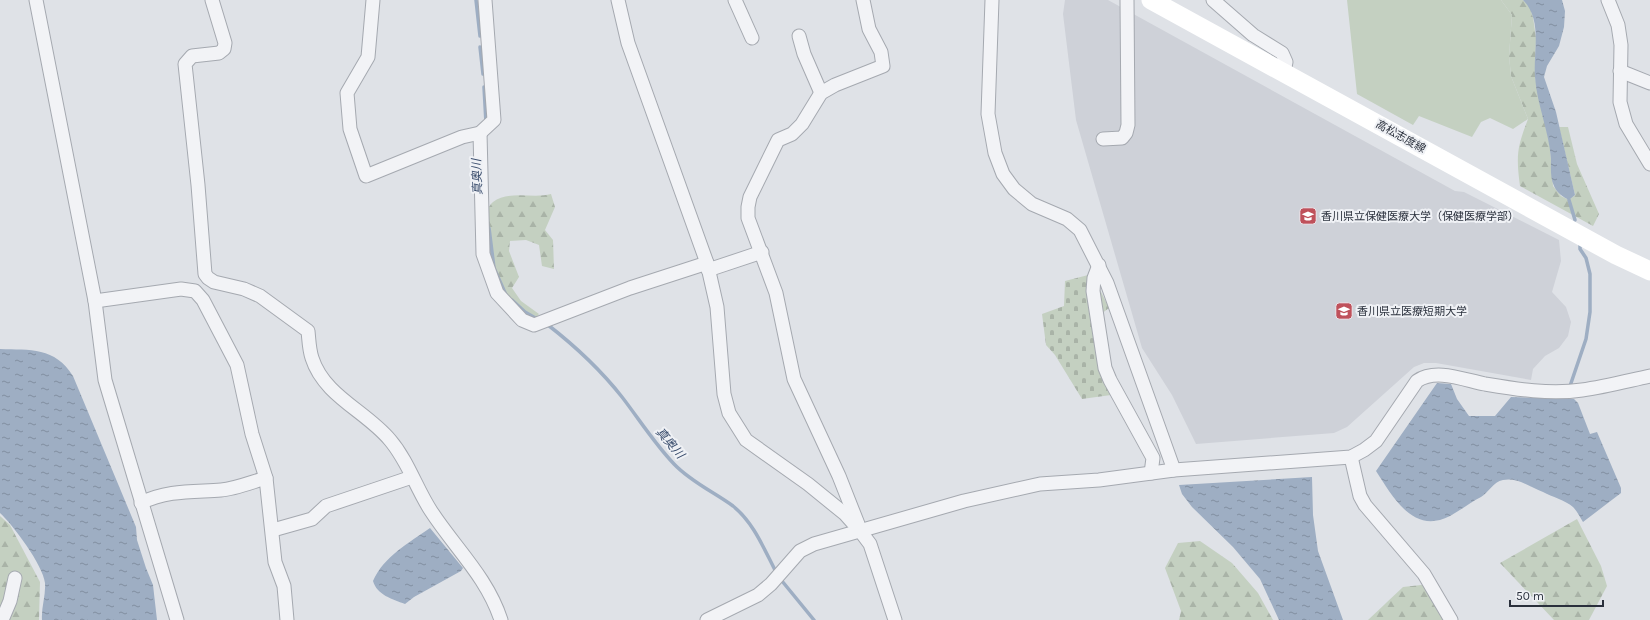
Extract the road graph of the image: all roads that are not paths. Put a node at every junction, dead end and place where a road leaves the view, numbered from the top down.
1 (36, 0) edge
2 (212, 0) edge
3 (373, 0) edge
4 (485, 0) edge
5 (618, 0) edge
6 (735, 0) edge
7 (863, 0) edge
8 (992, 0) edge
9 (1127, 0) edge
10 (1151, 0) edge
11 (1212, 0) edge
12 (1608, 0) edge
13 (799, 36) dead end
14 (752, 38) dead end
15 (1620, 71) junction
16 (1284, 72) junction
17 (1650, 83) edge
18 (821, 93) junction
19 (480, 133) junction
20 (1103, 139) dead end
21 (1650, 164) edge
22 (762, 252) junction
23 (1099, 265) junction
24 (708, 267) junction
25 (1650, 272) edge
26 (95, 301) junction
27 (1650, 376) edge
28 (1351, 457) junction
29 (1174, 470) junction
30 (1151, 473) junction
31 (266, 478) junction
32 (412, 478) junction
33 (141, 503) junction
34 (273, 530) junction
35 (861, 532) junction
36 (15, 578) dead end
37 (2, 620) edge
38 (177, 620) edge
39 (287, 620) edge
40 (501, 620) edge
41 (707, 620) edge
42 (895, 620) edge
43 (1451, 620) edge

1 - 26 street
2 - 32 street
3 - 19 street
4 - 19 street
5 - 24 street
6 - 14 street
7 - 18 street
8 - 23 street
9 - 20 street
10 - 16 main road, 高松志度線
11 - 16 street
12 - 15 street
13 - 18 street
15 - 17 street
15 - 21 street
16 - 25 main road, 高松志度線
18 - 22 street
19 - 24 street
22 - 24 street
22 - 35 street
23 - 29 street
23 - 30 street
24 - 35 street
26 - 31 street
26 - 33 street
27 - 28 street
28 - 29 street
28 - 43 street
29 - 30 street
30 - 35 street
31 - 33 street
31 - 34 street
32 - 34 street
32 - 40 street
33 - 38 street
34 - 39 street
35 - 41 street
35 - 42 street
36 - 37 street

